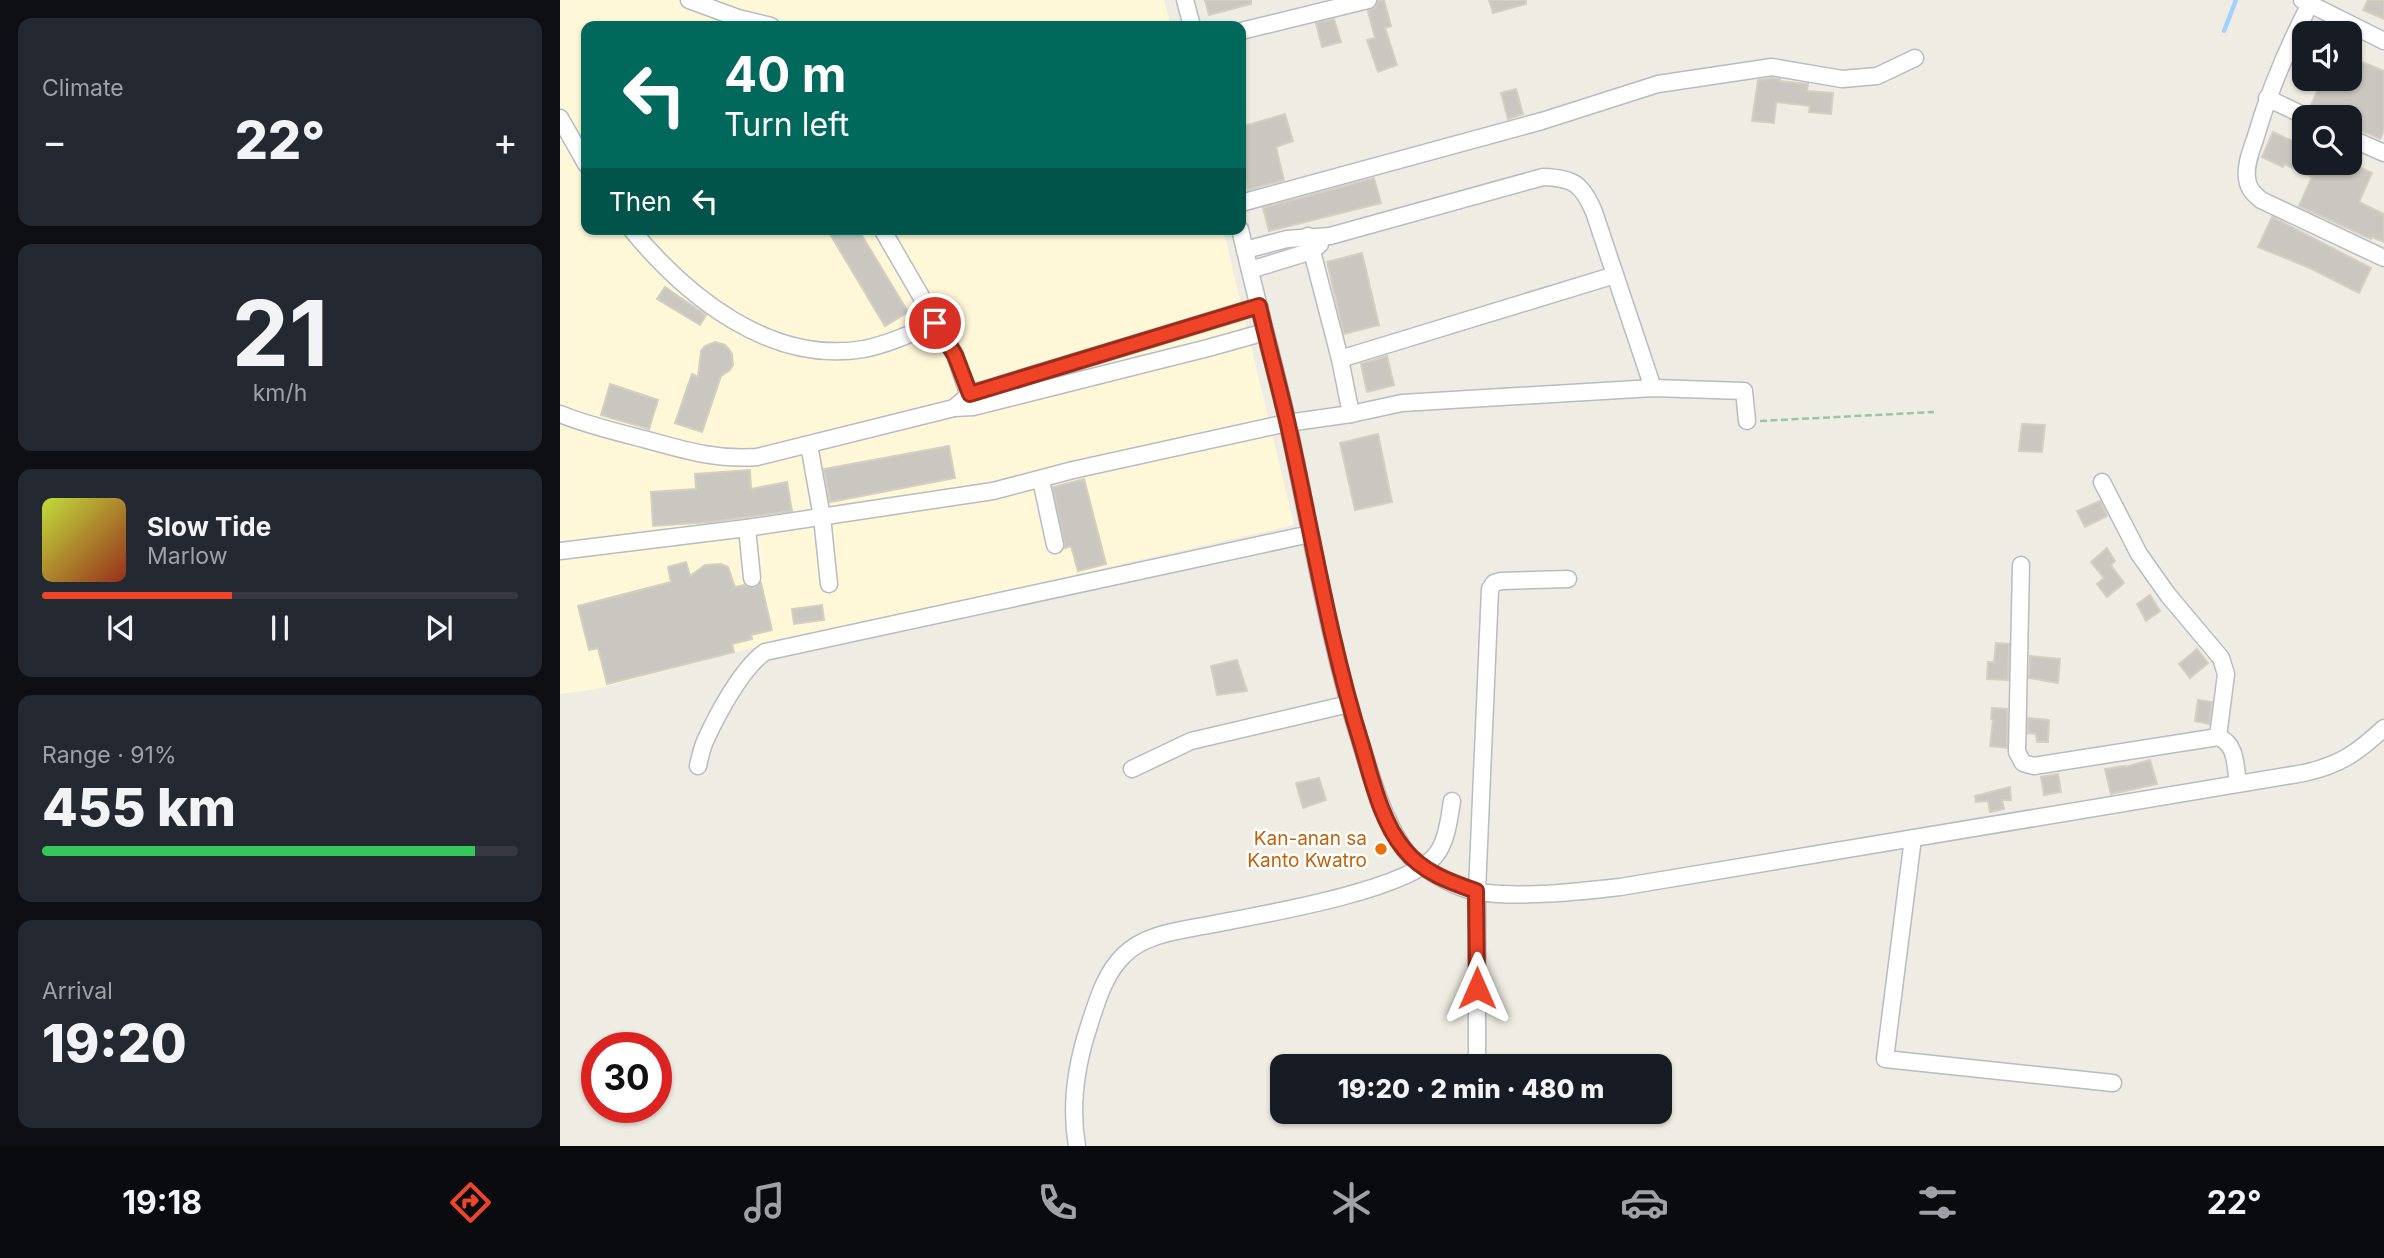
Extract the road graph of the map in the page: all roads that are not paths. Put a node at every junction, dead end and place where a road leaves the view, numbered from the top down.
1 (688, 0) edge
2 (1185, 0) edge
3 (1368, 0) edge
4 (2308, 1) edge
5 (750, 21) edge
6 (1191, 21) edge
7 (1246, 30) edge
8 (2384, 41) edge
9 (1915, 58) dead end
10 (2267, 99) junction
11 (2292, 110) edge
12 (560, 118) edge
13 (2362, 143) edge
14 (2384, 153) edge
15 (581, 155) edge
16 (1246, 202) edge
17 (636, 235) edge
18 (885, 235) edge
19 (1241, 235) edge
20 (1310, 243) junction
21 (1245, 250) junction
22 (2384, 258) edge
23 (1250, 270) junction
24 (1615, 275) junction
25 (1259, 306) junction
26 (1217, 319) junction
27 (935, 323) junction
28 (1265, 332) junction
29 (1224, 343) junction
30 (1340, 359) junction
31 (1653, 388) junction
32 (972, 401) junction
33 (560, 414) edge
34 (1351, 414) junction
35 (1747, 422) road end
36 (1287, 423) junction
37 (809, 445) junction
38 (1041, 480) junction
39 (2102, 482) dead end
40 (822, 517) junction
41 (747, 528) junction
42 (1310, 534) junction
43 (1055, 545) dead end
44 (560, 551) edge
45 (2021, 565) dead end
46 (752, 578) dead end
47 (1569, 579) dead end
48 (829, 584) dead end
49 (1349, 704) junction
50 (2384, 728) edge
51 (2218, 737) junction
52 (698, 766) dead end
53 (1132, 769) dead end
54 (2238, 783) junction
55 (1452, 801) dead end
56 (1913, 838) junction
57 (1424, 867) junction
58 (1476, 891) junction
59 (1477, 1054) edge
60 (2113, 1083) dead end
61 (1077, 1146) edge

1 - 5 street
2 - 6 street
3 - 7 street
4 - 8 street
4 - 10 street
9 - 16 street
10 - 11 street
10 - 22 street
12 - 15 street
13 - 14 street
17 - 27 street
18 - 27 street
19 - 21 street
20 - 21 street
20 - 23 street
20 - 24 street
20 - 30 street
21 - 23 street
23 - 25 street
24 - 30 street
24 - 31 street
25 - 26 street
25 - 28 street
26 - 29 street
26 - 32 street
27 - 32 street
28 - 29 street
28 - 36 street
29 - 32 street
30 - 34 street
31 - 34 street
31 - 35 street
32 - 37 street
33 - 37 street
34 - 36 street
36 - 38 street
36 - 42 street
37 - 40 street
38 - 40 street
38 - 43 street
39 - 51 street
40 - 41 street
40 - 48 street
41 - 44 street
41 - 46 street
42 - 49 street
42 - 52 street
45 - 51 street
47 - 58 street
49 - 53 street
49 - 57 street
50 - 54 street
51 - 54 street
54 - 56 street
55 - 57 street
56 - 58 street
56 - 60 street
57 - 58 street
57 - 61 street
58 - 59 street

